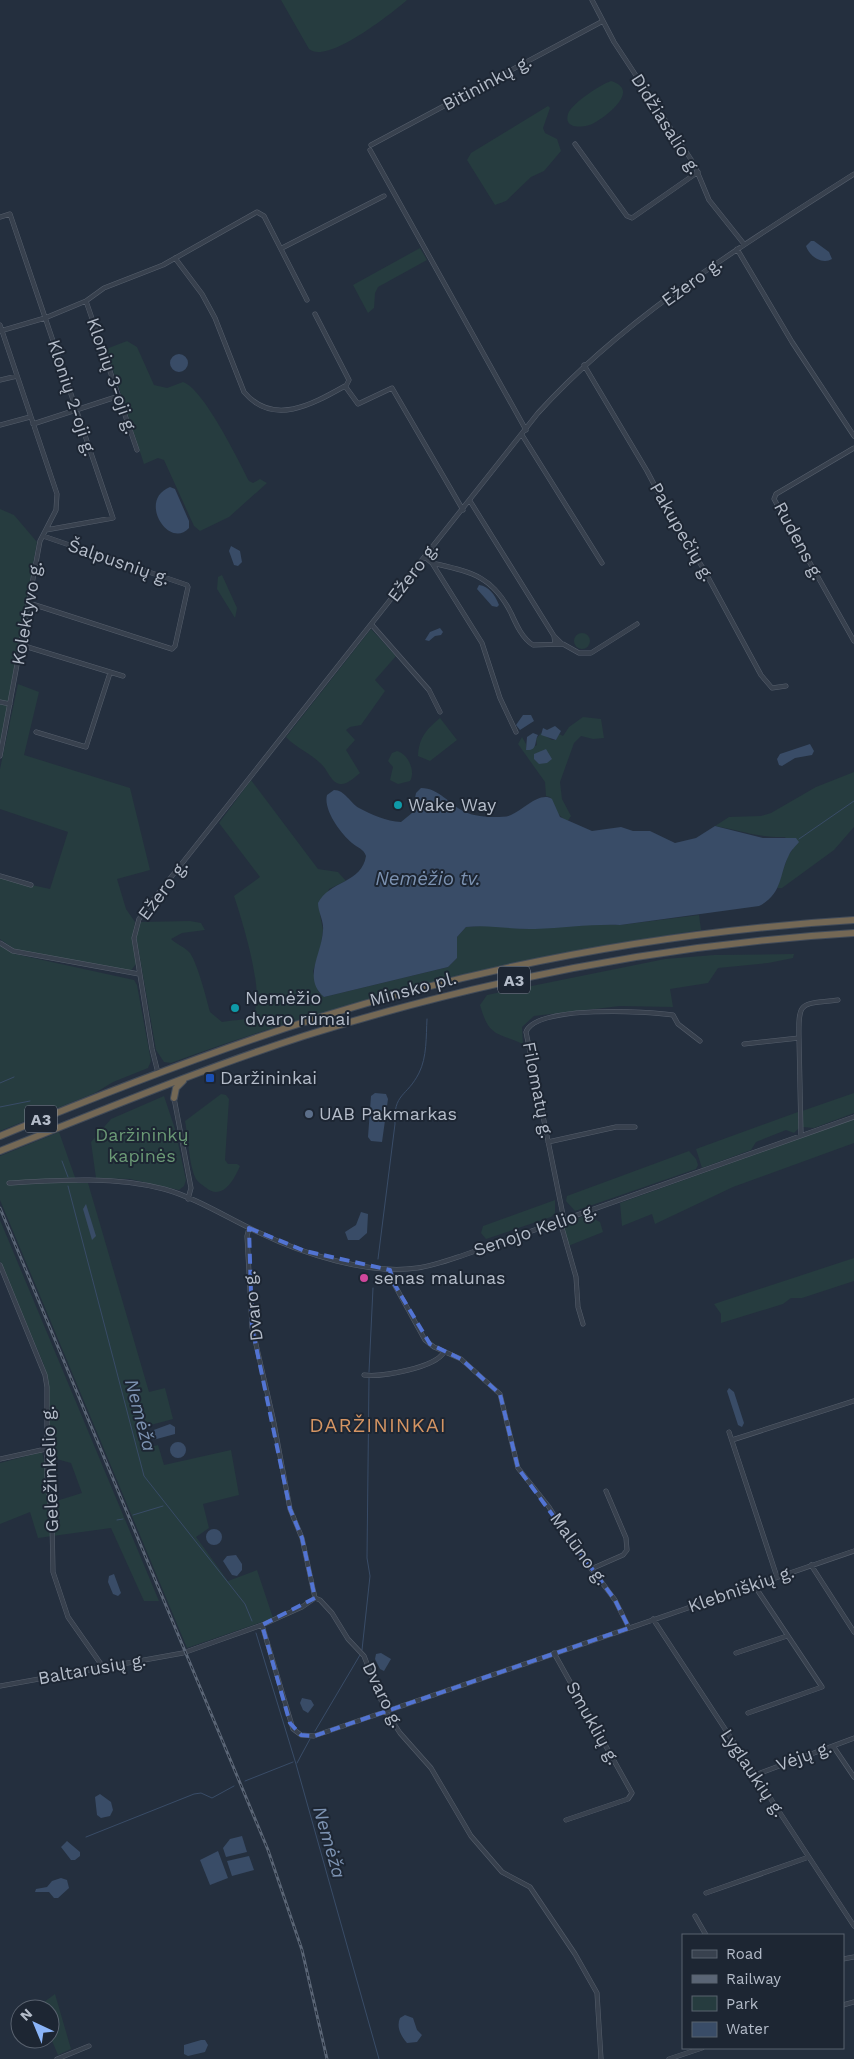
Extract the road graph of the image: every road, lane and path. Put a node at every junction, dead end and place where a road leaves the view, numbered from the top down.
1 (592, 0) edge
2 (603, 21) junction
3 (371, 144) dead end
4 (575, 144) dead end
5 (370, 150) dead end
6 (698, 172) junction
7 (852, 175) edge
8 (854, 182) edge
9 (384, 196) dead end
10 (0, 217) edge
11 (744, 244) junction
12 (282, 248) junction
13 (737, 249) junction
14 (175, 258) junction
15 (307, 300) dead end
16 (86, 301) junction
17 (315, 314) dead end
18 (46, 318) junction
19 (0, 325) edge
20 (1, 331) edge
21 (584, 365) junction
22 (17, 376) junction
23 (0, 380) edge
24 (346, 386) junction
25 (119, 396) junction
26 (76, 409) junction
27 (30, 417) junction
28 (33, 424) junction
29 (0, 425) edge
30 (526, 430) junction
31 (522, 435) junction
32 (854, 436) edge
33 (854, 448) edge
34 (137, 450) dead end
35 (470, 501) junction
36 (463, 510) junction
37 (46, 530) junction
38 (43, 536) junction
39 (425, 557) junction
40 (432, 563) junction
41 (602, 563) dead end
42 (29, 603) junction
43 (637, 624) dead end
44 (372, 625) junction
45 (554, 636) junction
46 (854, 641) edge
47 (555, 644) junction
48 (563, 644) junction
49 (21, 645) junction
50 (110, 672) junction
51 (123, 676) dead end
52 (786, 686) dead end
53 (0, 702) edge
54 (10, 704) junction
55 (440, 712) dead end
56 (36, 732) dead end
57 (516, 732) dead end
58 (0, 756) edge
59 (0, 876) edge
60 (31, 885) dead end
61 (854, 920) edge
62 (854, 933) edge
63 (0, 943) edge
64 (139, 974) junction
65 (838, 1000) dead end
66 (799, 1038) junction
67 (700, 1041) dead end
68 (744, 1044) dead end
69 (158, 1073) junction
70 (186, 1078) junction
71 (156, 1089) junction
72 (174, 1098) junction
73 (854, 1116) edge
74 (635, 1127) dead end
75 (801, 1135) junction
76 (0, 1136) edge
77 (548, 1142) junction
78 (0, 1151) edge
79 (9, 1183) dead end
80 (188, 1199) junction
81 (562, 1221) junction
82 (249, 1228) junction
83 (0, 1265) edge
84 (390, 1270) junction
85 (2, 1275) edge
86 (583, 1324) dead end
87 (444, 1352) junction
88 (364, 1375) dead end
89 (854, 1401) edge
90 (729, 1432) dead end
91 (732, 1440) junction
92 (46, 1448) junction
93 (0, 1459) edge
94 (606, 1491) dead end
95 (854, 1551) edge
96 (811, 1565) junction
97 (591, 1569) junction
98 (777, 1577) junction
99 (754, 1585) junction
100 (315, 1598) junction
101 (653, 1619) junction
102 (262, 1625) junction
103 (629, 1628) junction
104 (854, 1632) edge
105 (787, 1636) junction
106 (554, 1653) junction
107 (736, 1653) dead end
108 (104, 1667) junction
109 (0, 1686) edge
110 (385, 1710) junction
111 (748, 1713) dead end
112 (854, 1738) edge
113 (833, 1746) junction
114 (755, 1775) junction
115 (854, 1777) edge
116 (566, 1820) dead end
117 (809, 1857) junction
118 (706, 1893) dead end
119 (696, 1916) dead end
120 (854, 1926) edge
121 (705, 1934) edge
122 (89, 2046) dead end
123 (699, 2049) edge
124 (57, 2059) edge
125 (601, 2059) edge
126 (669, 2059) edge

1 - 2 street, Didžiasalio g.
2 - 3 street, Bitininkų g.
2 - 6 street, Didžiasalio g.
4 - 6 street
5 - 30 street
6 - 11 street, Didžiasalio g.
7 - 8 street
7 - 11 street, Ežero g.
9 - 12 street
10 - 18 street, Klonių 2-oji g.
11 - 13 street, Ežero g.
12 - 14 street
12 - 15 street
13 - 21 street, Ežero g.
13 - 32 street
14 - 16 street
14 - 24 street
16 - 18 street
16 - 25 street, Klonių 3-oji g.
17 - 24 street
18 - 20 street
18 - 26 street, Klonių 2-oji g.
19 - 20 street, Kolektyvo g.
20 - 22 street, Kolektyvo g.
21 - 30 street, Ežero g.
21 - 52 street, Pakupečių g.
22 - 23 street
22 - 27 street, Kolektyvo g.
24 - 36 street
25 - 26 street
25 - 34 street, Klonių 3-oji g.
26 - 28 street
26 - 37 street, Klonių 2-oji g.
27 - 28 street, Kolektyvo g.
27 - 29 street
28 - 37 street, Kolektyvo g.
30 - 31 street, Ežero g.
31 - 35 street, Ežero g.
31 - 41 street
33 - 46 street, Rudens g.
35 - 36 street, Ežero g.
35 - 45 street
36 - 39 street, Ežero g.
37 - 38 street, Kolektyvo g.
38 - 42 street, Kolektyvo g.
38 - 42 street, Šalpusnių g.
39 - 40 street
39 - 44 street, Ežero g.
40 - 47 street
40 - 57 street
42 - 49 street, Kolektyvo g.
43 - 48 street
44 - 55 street
44 - 64 street, Ežero g.
45 - 47 street
45 - 48 street
47 - 48 street
49 - 50 street
49 - 54 street, Kolektyvo g.
50 - 51 street
50 - 56 street
53 - 54 street
54 - 58 street, Kolektyvo g.
59 - 60 street
61 - 69 highway, Minsko pl. / A3
62 - 70 highway, Minsko pl. / A3
63 - 64 street
64 - 69 street, Ežero g.
65 - 66 street
66 - 68 street
66 - 75 street
67 - 77 street, Filomatų g.
69 - 76 highway, Minsko pl. / A3
70 - 71 highway, Minsko pl. / A3
70 - 72 highway
71 - 72 highway
71 - 78 highway, Minsko pl. / A3
72 - 80 street
73 - 75 street, Senojo Kelio g.
74 - 77 street
75 - 81 street, Senojo Kelio g.
77 - 81 street, Filomatų g.
79 - 80 street, Senojo Kelio g.
80 - 82 street, Senojo Kelio g.
81 - 84 street, Senojo Kelio g.
81 - 86 street, Filomatų g.
82 - 84 street, Senojo Kelio g.
82 - 100 street, Dvaro g.
83 - 85 street, Geležinkelio g.
84 - 87 street, Malūno g.
85 - 92 street, Geležinkelio g.
87 - 88 street
87 - 97 street, Malūno g.
89 - 91 street
90 - 91 street
91 - 98 street
92 - 93 street
92 - 108 street, Geležinkelio g.
94 - 97 street
95 - 96 street, Klebniškių g.
96 - 98 street, Klebniškių g.
96 - 104 street
97 - 103 street, Malūno g.
98 - 99 street, Klebniškių g.
99 - 101 street, Klebniškių g.
99 - 105 street
100 - 102 street, Baltarusių g.
100 - 110 street, Dvaro g.
101 - 103 street, Klebniškių g.
101 - 114 street, Lyglaukių g.
102 - 108 street, Baltarusių g.
102 - 110 street
103 - 106 street
105 - 107 street
105 - 111 street
106 - 110 street
106 - 116 street, Smuklių g.
108 - 109 street, Baltarusių g.
110 - 125 street, Dvaro g.
112 - 113 street, Vėjų g.
113 - 114 street, Vėjų g.
113 - 115 street
114 - 117 street, Lyglaukių g.
117 - 118 street
117 - 120 street, Lyglaukių g.
119 - 121 street
122 - 124 street
123 - 126 street

